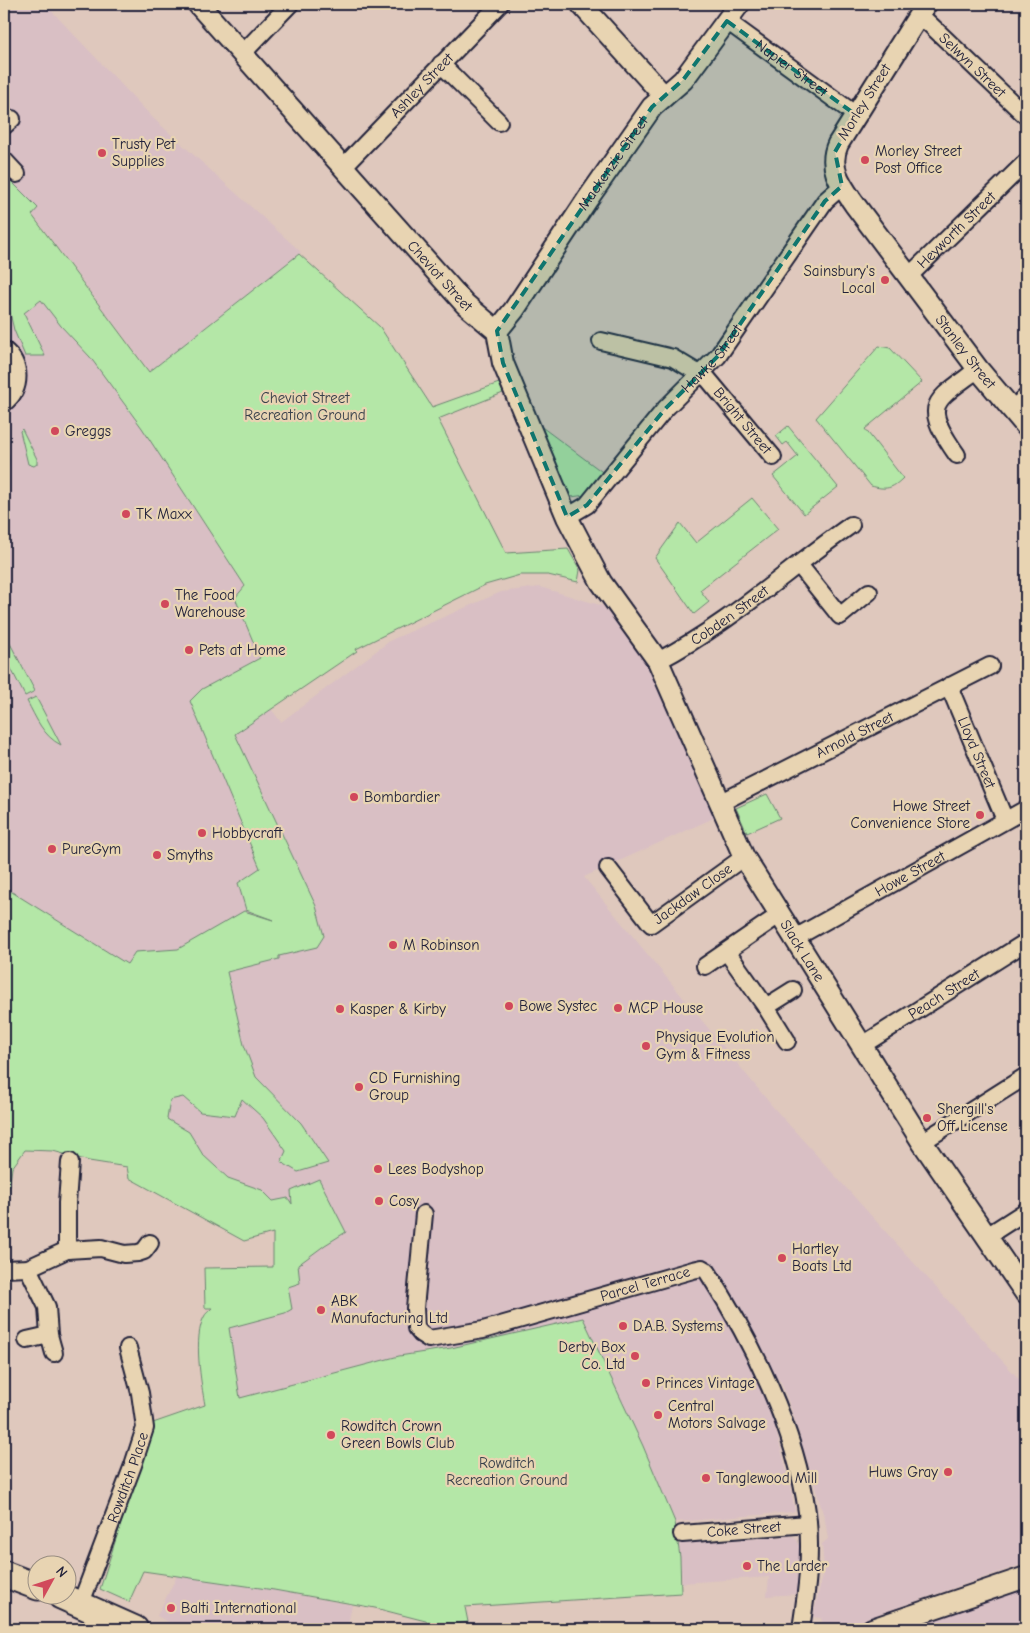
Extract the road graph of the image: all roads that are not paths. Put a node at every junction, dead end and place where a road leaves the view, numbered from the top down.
1 (198, 4) edge
2 (290, 4) edge
3 (500, 4) edge
4 (581, 4) edge
5 (740, 4) edge
6 (922, 9) edge
7 (727, 21) junction
8 (242, 54) junction
9 (441, 64) junction
10 (664, 96) junction
11 (856, 115) junction
12 (1026, 116) edge
13 (499, 122) dead end
14 (4, 160) edge
15 (1026, 162) edge
16 (344, 166) junction
17 (17, 174) dead end
18 (842, 186) junction
19 (909, 276) junction
20 (497, 331) junction
21 (601, 341) dead end
22 (4, 350) edge
23 (978, 369) junction
24 (702, 374) junction
25 (4, 403) edge
26 (1019, 403) edge
27 (1026, 426) edge
28 (957, 454) dead end
29 (773, 458) dead end
30 (567, 517) junction
31 (851, 525) dead end
32 (800, 566) junction
33 (869, 592) dead end
34 (658, 662) junction
35 (990, 666) dead end
36 (949, 686) junction
37 (720, 803) junction
38 (1026, 808) edge
39 (1005, 820) junction
40 (744, 857) junction
41 (608, 868) dead end
42 (779, 915) junction
43 (793, 939) junction
44 (1026, 942) edge
45 (727, 952) junction
46 (704, 966) dead end
47 (793, 990) dead end
48 (766, 1007) junction
49 (787, 1041) dead end
50 (861, 1046) junction
51 (1026, 1076) edge
52 (922, 1142) junction
53 (70, 1162) dead end
54 (1026, 1211) edge
55 (424, 1214) dead end
56 (987, 1236) junction
57 (150, 1243) dead end
58 (67, 1250) junction
59 (28, 1268) junction
60 (4, 1269) edge
61 (1026, 1294) edge
62 (49, 1335) junction
63 (27, 1340) dead end
64 (128, 1348) dead end
65 (54, 1353) dead end
66 (808, 1524) junction
67 (682, 1534) dead end
68 (78, 1574) edge
69 (1026, 1576) edge
70 (4, 1579) edge
71 (28, 1584) edge
72 (28, 1588) edge
73 (78, 1603) edge
74 (135, 1629) edge
75 (801, 1629) edge
76 (872, 1629) edge

1 - 8 street, Cheviot Street
2 - 8 street
3 - 9 street, Ashley Street
4 - 10 street
5 - 7 street, Mackenzie Street
6 - 11 street, Morley Street
6 - 12 street, Selwyn Street
7 - 10 street, Mackenzie Street
7 - 11 street, Napier Street
8 - 16 street, Cheviot Street
9 - 13 street
9 - 16 street, Ashley Street
10 - 20 street, Mackenzie Street
11 - 18 street, Morley Street
14 - 17 street
15 - 19 street, Heyworth Street
16 - 20 street, Cheviot Street
18 - 19 street, Morley Street
18 - 24 street, Hawke Street
19 - 23 street, Stanley Street
20 - 30 street
21 - 24 street, Bright Street
22 - 25 street
23 - 26 street, Stanley Street
23 - 28 street
24 - 29 street, Bright Street
24 - 30 street, Hawke Street
26 - 27 street, Stanley Street
30 - 34 street, Slack Lane
31 - 32 street, Cobden Street
32 - 33 street
32 - 34 street, Cobden Street
34 - 37 street, Slack Lane
35 - 36 street, Arnold Street
36 - 37 street, Arnold Street
36 - 39 street, Lloyd Street
37 - 40 street, Slack Lane
38 - 39 street, Howe Street
39 - 43 street, Howe Street
40 - 41 street, Jackdaw Close
40 - 42 street, Slack Lane
42 - 43 street, Slack Lane
42 - 45 street
43 - 50 street, Slack Lane
44 - 50 street, Peach Street
45 - 46 street
45 - 48 street
47 - 48 street
48 - 49 street
50 - 52 street, Slack Lane
51 - 52 street
52 - 56 street, Slack Lane
53 - 58 street
54 - 56 street
55 - 66 street, Parcel Terrace
56 - 61 street, Slack Lane
57 - 58 street
58 - 59 street
59 - 60 street
59 - 62 street
62 - 63 street
62 - 65 street
64 - 68 street, Rowditch Place
66 - 67 street, Coke Street
66 - 75 street, Parcel Terrace
69 - 76 street
70 - 71 main road
70 - 72 main road
73 - 74 main road

